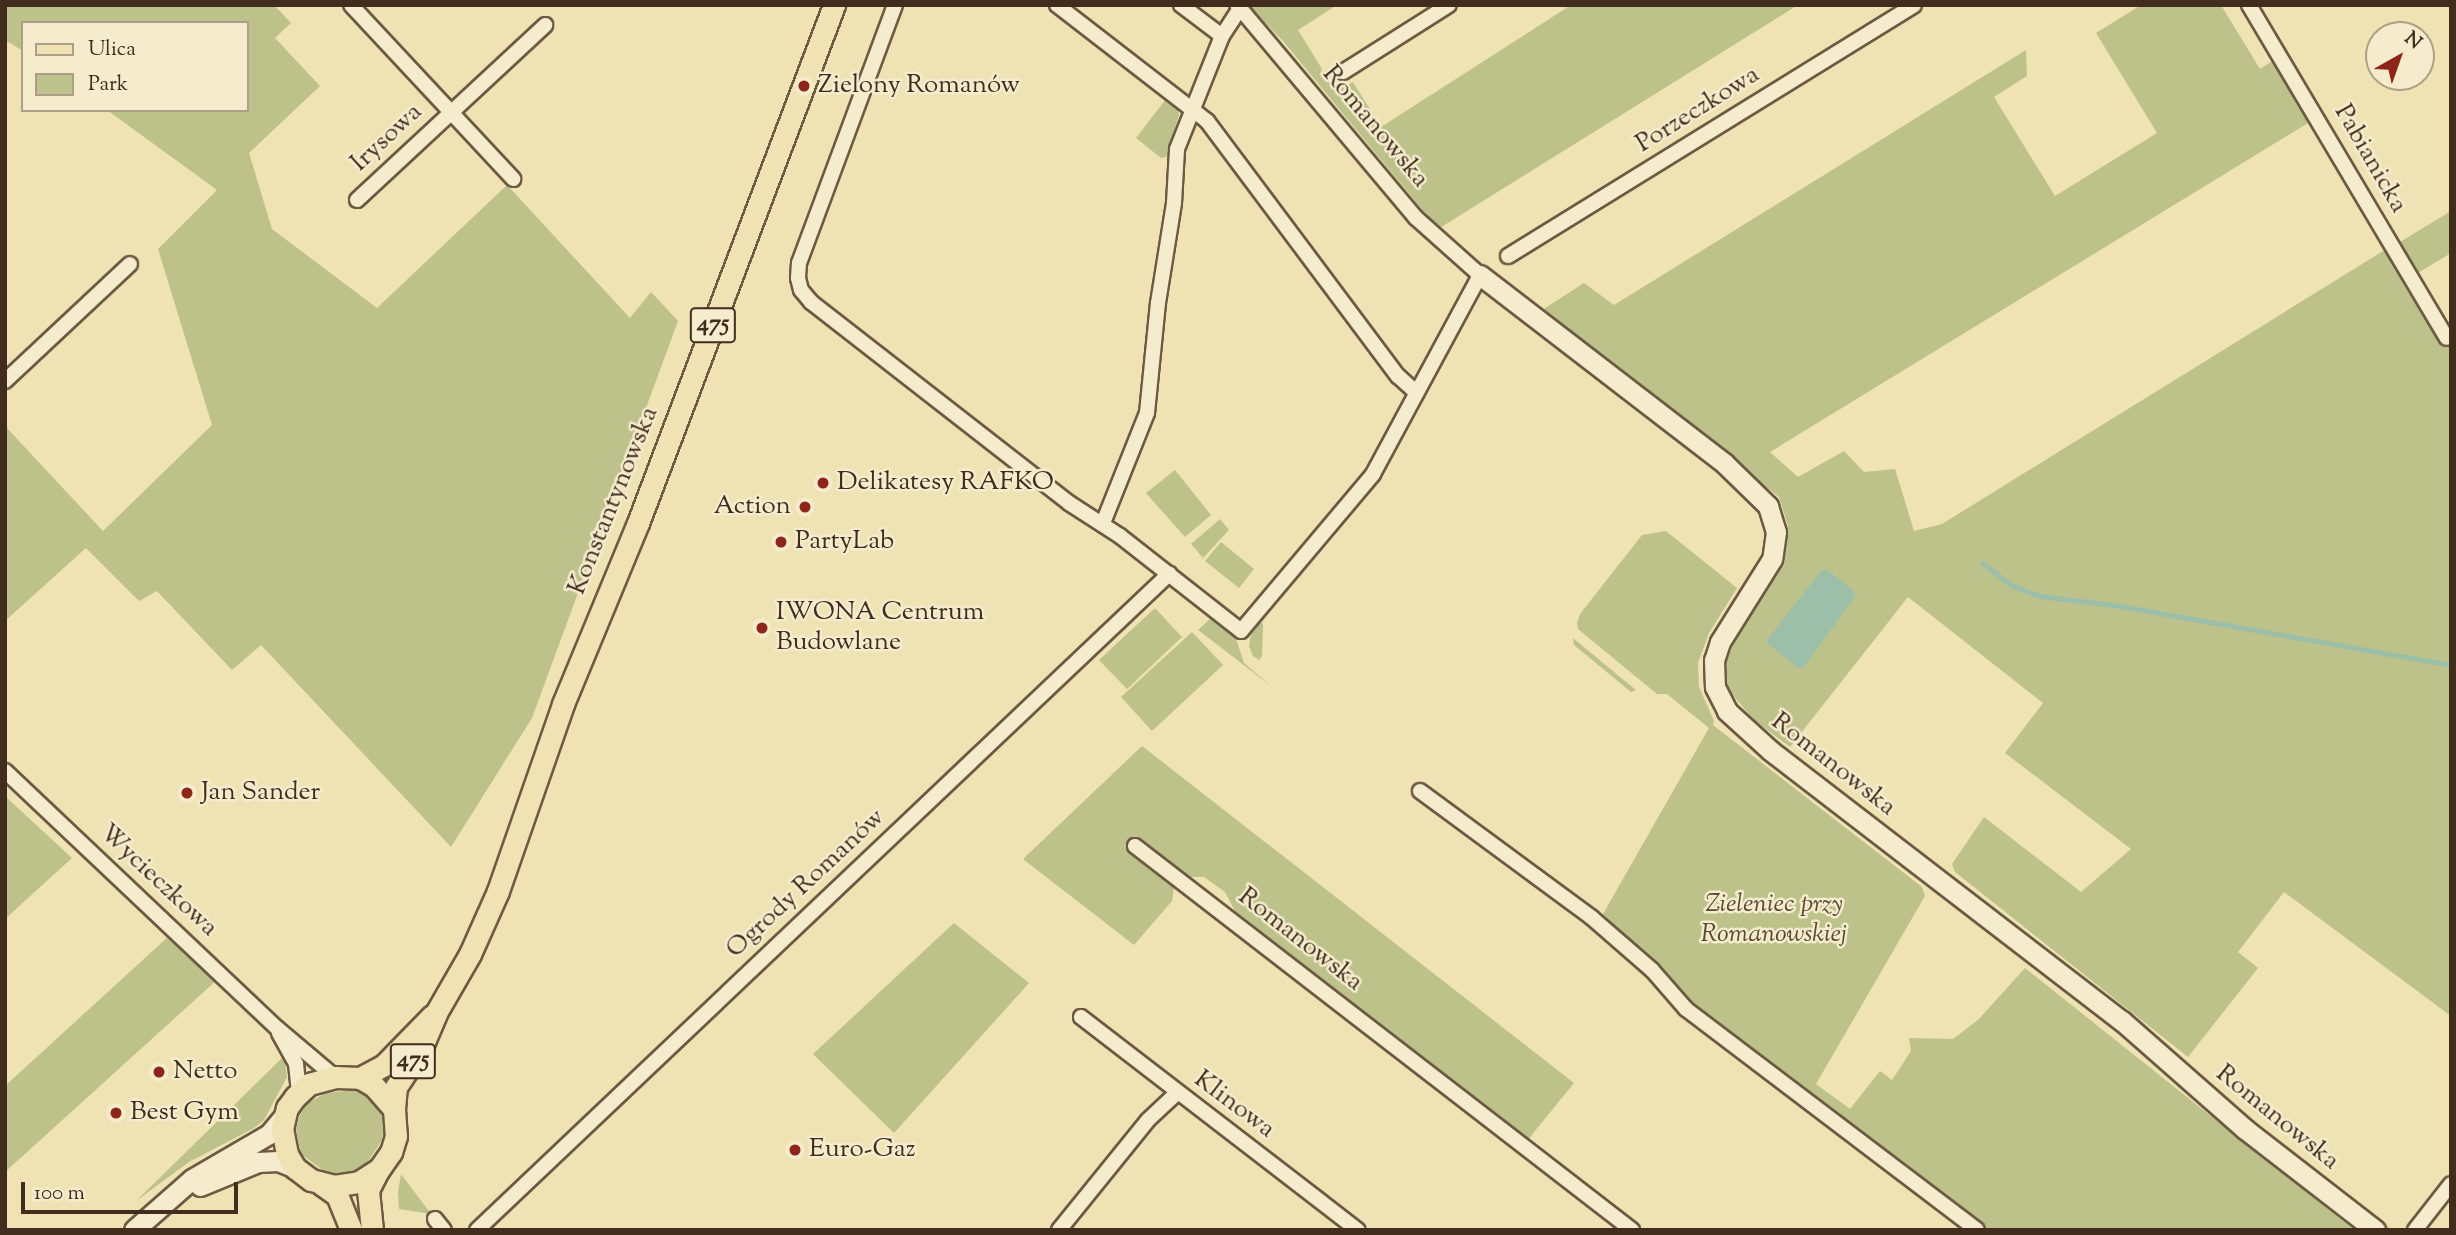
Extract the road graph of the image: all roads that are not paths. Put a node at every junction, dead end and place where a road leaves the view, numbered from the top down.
1 (351, 5) edge
2 (834, 5) edge
3 (895, 5) edge
4 (1057, 5) edge
5 (1181, 5) edge
6 (1449, 5) edge
7 (1914, 5) edge
8 (2249, 5) edge
9 (1238, 7) edge
10 (545, 25) dead end
11 (1222, 36) junction
12 (1343, 72) dead end
13 (1191, 109) junction
14 (450, 113) junction
15 (513, 179) dead end
16 (357, 200) dead end
17 (1508, 256) dead end
18 (130, 264) dead end
19 (1480, 275) junction
20 (2447, 338) dead end
21 (5, 381) edge
22 (1417, 393) junction
23 (1103, 523) junction
24 (1169, 574) junction
25 (5, 771) edge
26 (1420, 791) dead end
27 (1135, 846) dead end
28 (436, 1013) junction
29 (1081, 1017) dead end
30 (277, 1028) junction
31 (335, 1077) junction
32 (360, 1078) junction
33 (299, 1093) junction
34 (1177, 1093) junction
35 (394, 1109) junction
36 (285, 1115) junction
37 (295, 1168) junction
38 (379, 1169) junction
39 (321, 1184) junction
40 (2451, 1184) edge
41 (170, 1198) junction
42 (134, 1230) edge
43 (351, 1230) edge
44 (372, 1230) edge
45 (477, 1230) edge
46 (1059, 1230) edge
47 (1358, 1230) edge
48 (1632, 1230) edge
49 (1977, 1230) edge
50 (2375, 1230) edge
51 (2415, 1230) edge

1 - 14 street, Irysowa
2 - 28 main road, Konstantynowska / 475
3 - 23 street
4 - 13 street
5 - 11 street
6 - 12 street
7 - 17 street, Porzeczkowa
8 - 20 street, Pabianicka
9 - 11 street
9 - 19 street, Romanowska
10 - 14 street, Irysowa
11 - 13 street
13 - 22 street
13 - 23 street
14 - 15 street, Irysowa
14 - 16 street, Irysowa
18 - 21 street
19 - 22 street
19 - 50 street, Romanowska
22 - 24 street
23 - 24 street
24 - 45 street, Ogrody Romanów
25 - 30 street, Wycieczkowa
26 - 49 street
27 - 48 street, Romanowska
28 - 32 main road, Konstantynowska / 475
28 - 35 main road, Konstantynowska / 475
29 - 34 street, Klinowa
30 - 31 street, Wycieczkowa
30 - 33 street, Wycieczkowa
31 - 32 main road, 475
31 - 33 main road, 475
32 - 35 main road, 475
33 - 36 main road
34 - 46 street
34 - 47 street, Klinowa
35 - 38 main road, 475
36 - 37 main road
36 - 41 street
37 - 39 main road
37 - 41 street
38 - 39 main road
38 - 44 main road
39 - 43 main road
40 - 51 street
41 - 42 street

